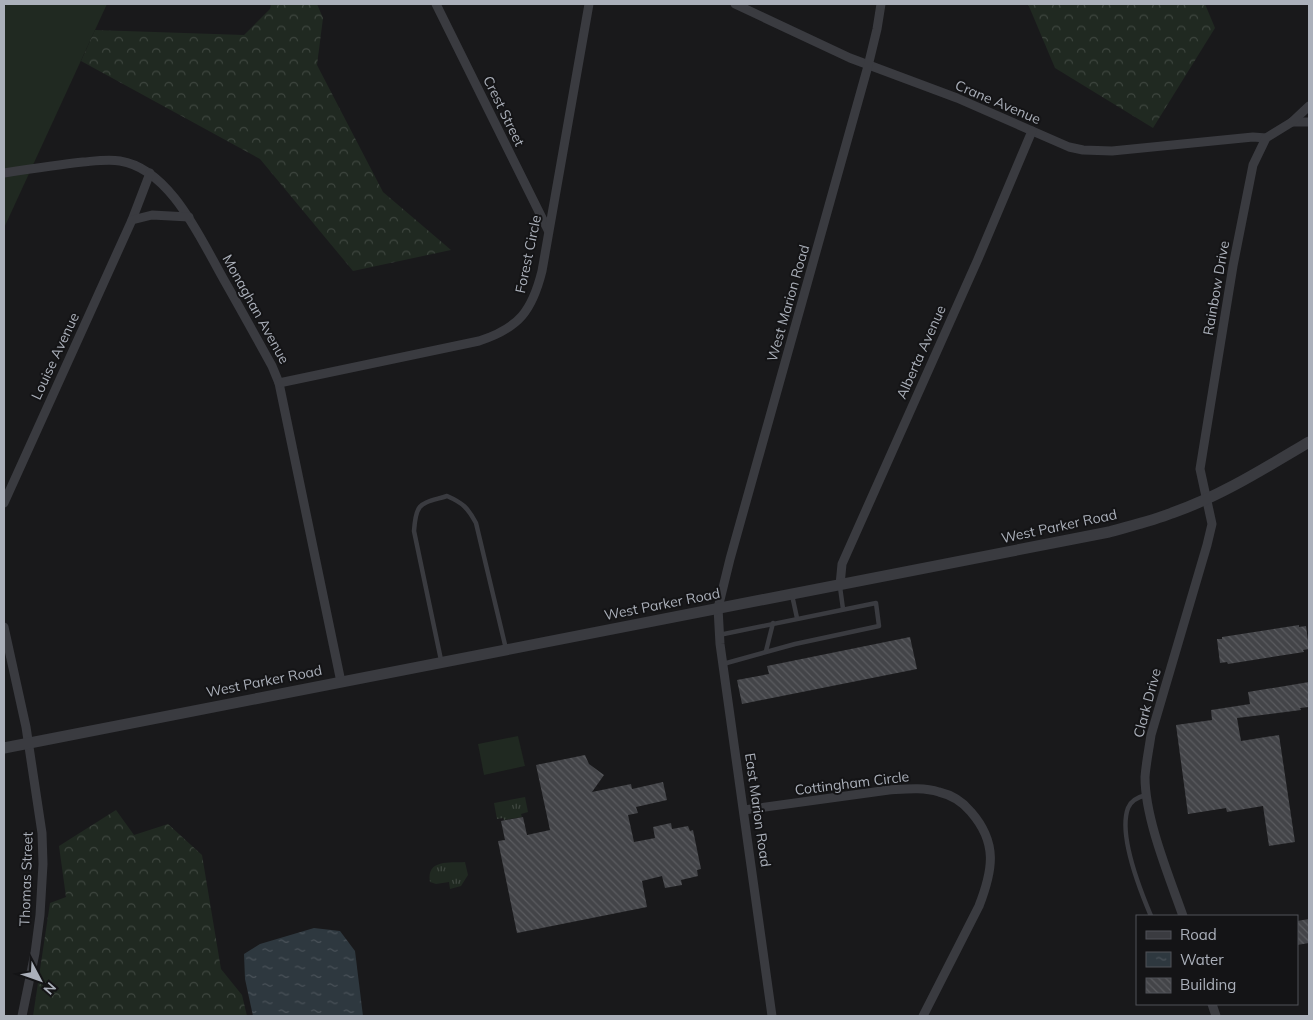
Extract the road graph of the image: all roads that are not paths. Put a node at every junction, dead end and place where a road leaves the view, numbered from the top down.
1 (436, 4) edge
2 (589, 4) edge
3 (735, 4) edge
4 (881, 4) edge
5 (868, 66) junction
6 (1309, 106) edge
7 (1292, 122) junction
8 (1309, 122) edge
9 (1032, 132) junction
10 (1266, 138) junction
11 (4, 173) edge
12 (150, 173) junction
13 (189, 217) junction
14 (132, 220) junction
15 (548, 230) junction
16 (279, 383) junction
17 (1309, 442) edge
18 (1206, 498) junction
19 (4, 503) edge
20 (840, 585) junction
21 (792, 594) junction
22 (718, 608) junction
23 (843, 609) junction
24 (797, 618) junction
25 (773, 623) junction
26 (4, 627) edge
27 (719, 635) junction
28 (506, 649) junction
29 (766, 651) junction
30 (442, 662) junction
31 (723, 664) junction
32 (341, 682) junction
33 (28, 742) junction
34 (4, 748) edge
35 (1147, 794) junction
36 (744, 810) junction
37 (1151, 915) edge
38 (1183, 915) edge
39 (22, 1016) edge
40 (772, 1016) edge
41 (923, 1016) edge

1 - 15 street, Crest Street
2 - 15 street, Forest Circle
3 - 5 street, Crane Avenue
4 - 5 street, West Marion Road
5 - 9 street, Crane Avenue
5 - 22 street, West Marion Road
6 - 7 street
7 - 8 street
7 - 10 street
9 - 10 street, Crane Avenue
9 - 20 street, Alberta Avenue
10 - 18 street, Rainbow Drive
11 - 12 street, Monaghan Avenue
12 - 13 street, Monaghan Avenue
12 - 14 street, Louise Avenue
13 - 14 street
13 - 16 street, Monaghan Avenue
14 - 19 street, Louise Avenue
15 - 16 street, Forest Circle
16 - 32 street, Monaghan Avenue
17 - 18 street, West Parker Road
18 - 20 street, West Parker Road
18 - 35 street, Clark Drive
20 - 21 street, West Parker Road
20 - 23 lane
21 - 22 street, West Parker Road
21 - 24 lane
22 - 27 street, East Marion Road
22 - 28 street, West Parker Road
23 - 24 lane
23 - 29 lane
24 - 25 lane
25 - 27 lane
25 - 29 lane
26 - 33 street
27 - 31 street, East Marion Road
28 - 30 street, West Parker Road
28 - 30 lane
29 - 31 lane
30 - 32 street, West Parker Road
31 - 36 street, East Marion Road
32 - 33 street, West Parker Road
33 - 34 street, West Parker Road
33 - 39 street, Thomas Street
35 - 37 lane
35 - 38 street, Clark Drive
36 - 40 street, East Marion Road
36 - 41 street, Cottingham Circle

